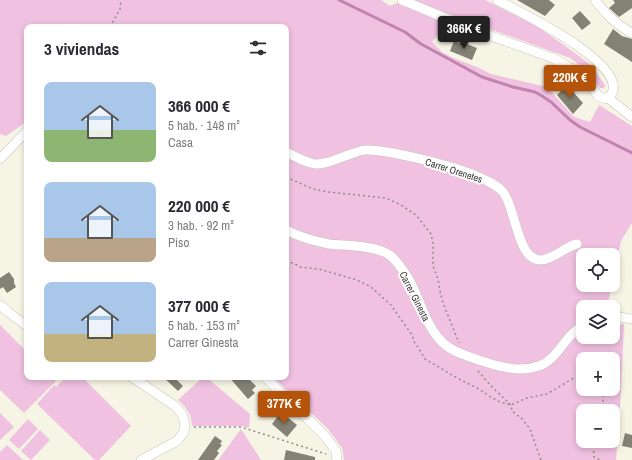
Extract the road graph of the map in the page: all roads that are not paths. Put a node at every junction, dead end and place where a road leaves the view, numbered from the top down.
1 (402, 0) edge
2 (497, 0) edge
3 (595, 0) edge
4 (632, 33) edge
5 (608, 98) junction
6 (632, 117) edge
7 (24, 134) edge
8 (289, 154) edge
9 (0, 159) edge
10 (289, 231) edge
11 (577, 244) dead end
12 (0, 305) edge
13 (24, 324) edge
14 (576, 331) edge
15 (136, 380) edge
16 (268, 380) edge
17 (334, 458) edge
18 (141, 460) edge

1 - 5 street
2 - 5 street
3 - 4 street
5 - 6 street
7 - 9 street
8 - 11 street, Carrer Orenetes
10 - 14 street, Carrer Ginesta
12 - 13 street
15 - 18 street
16 - 17 street

